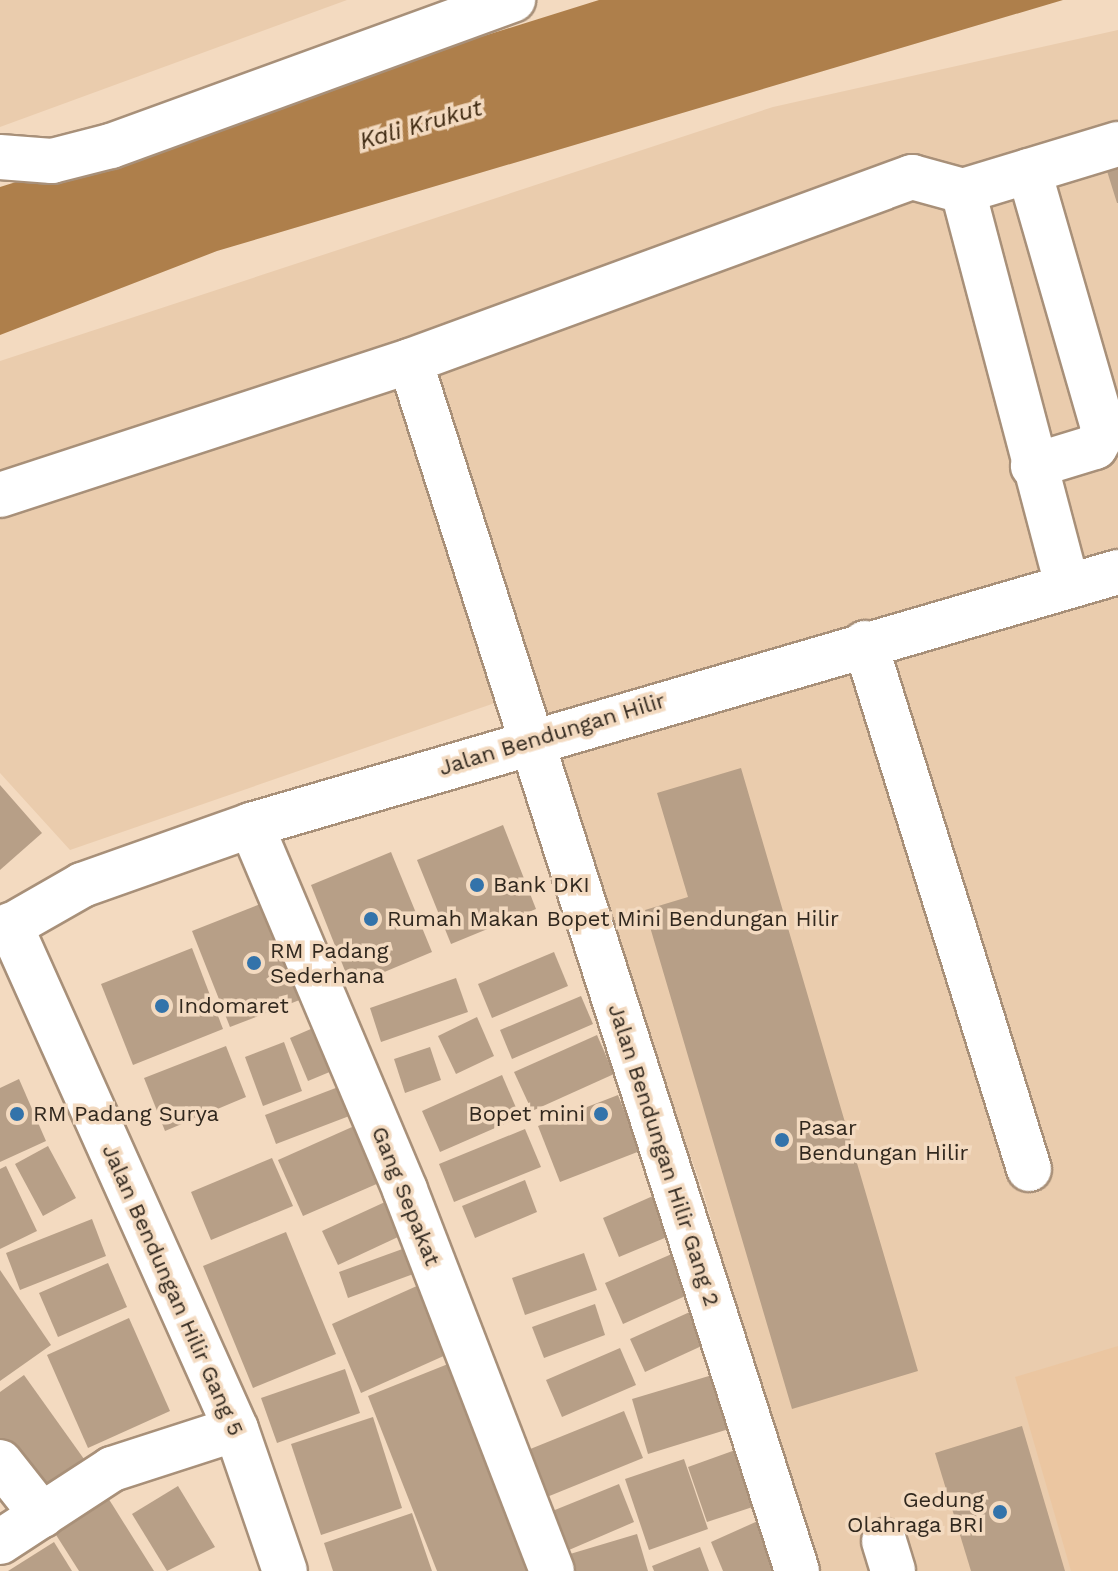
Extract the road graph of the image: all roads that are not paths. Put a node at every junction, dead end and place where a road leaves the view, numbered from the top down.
1 (513, 0) edge
2 (1118, 144) edge
3 (0, 157) edge
4 (1029, 171) junction
5 (963, 191) junction
6 (410, 361) junction
7 (1033, 466) junction
8 (0, 495) edge
9 (1118, 572) edge
10 (1067, 585) junction
11 (865, 643) junction
12 (530, 739) junction
13 (251, 825) junction
14 (5, 928) edge
15 (1029, 1169) dead end
16 (236, 1429) junction
17 (0, 1462) edge
18 (42, 1515) junction
19 (0, 1542) edge
20 (285, 1571) edge
21 (552, 1571) edge
22 (797, 1571) edge

1 - 3 street
2 - 4 street
4 - 5 street
4 - 7 street
5 - 6 street
5 - 7 street
6 - 8 street
6 - 12 street, Jalan Bendungan Hilir Gang 2
7 - 10 street
9 - 10 street, Jalan Bendungan Hilir
10 - 11 street, Jalan Bendungan Hilir
11 - 12 street, Jalan Bendungan Hilir
11 - 15 street
12 - 13 street, Jalan Bendungan Hilir
12 - 22 street, Jalan Bendungan Hilir Gang 2
13 - 14 street, Jalan Bendungan Hilir
13 - 21 street, Gang Sepakat
14 - 16 street, Jalan Bendungan Hilir Gang 5
16 - 18 street
16 - 20 street, Jalan Bendungan Hilir Gang 5
17 - 18 street
18 - 19 street

